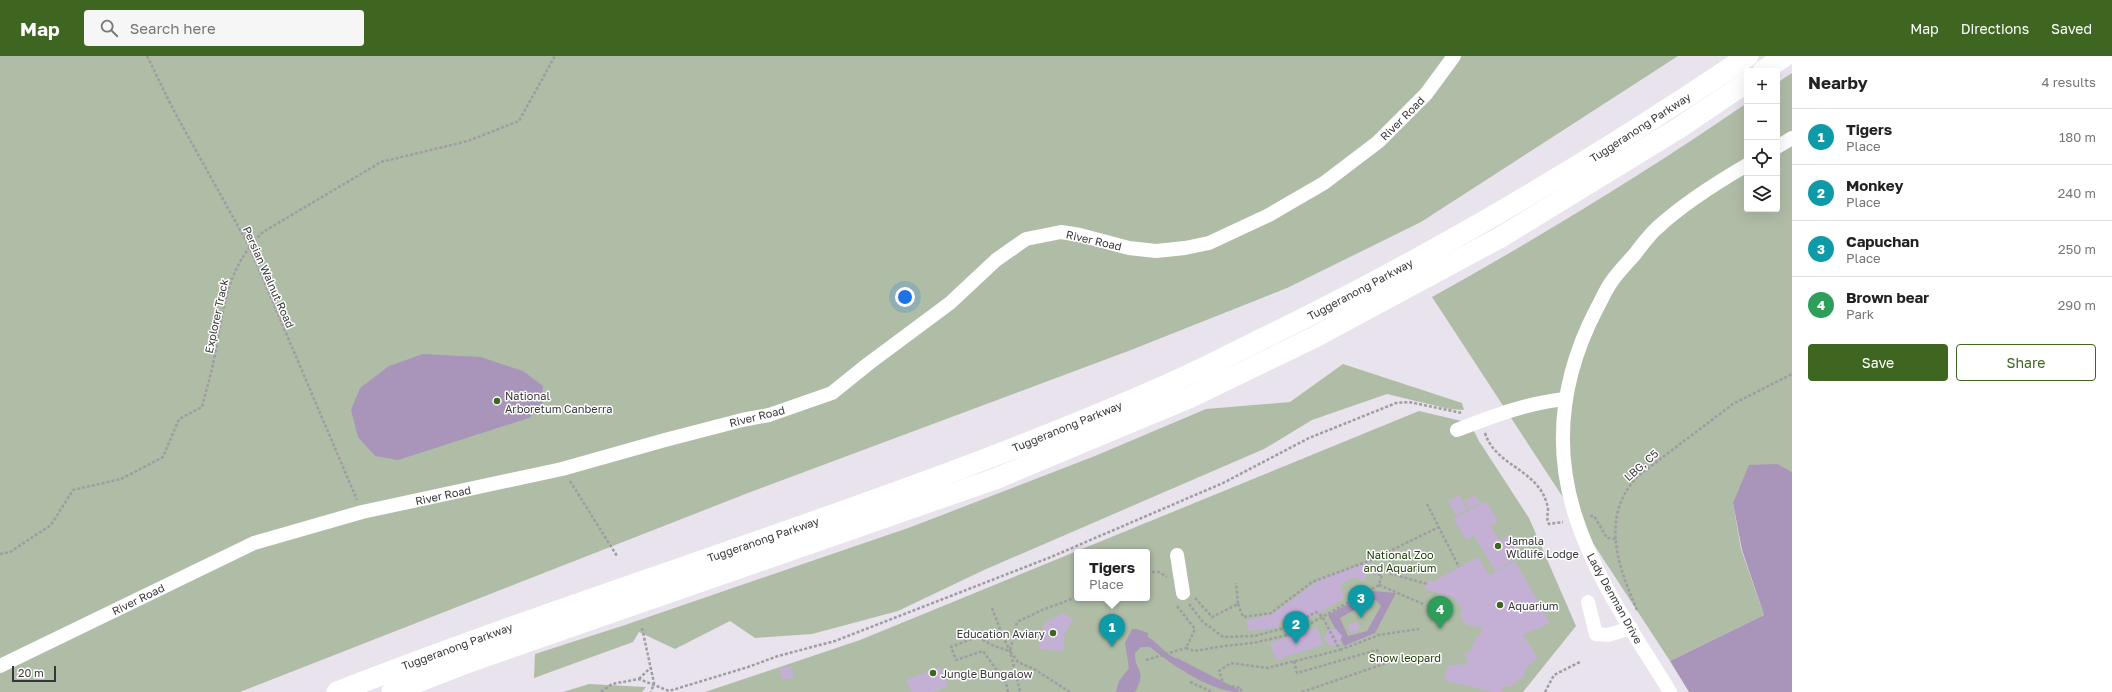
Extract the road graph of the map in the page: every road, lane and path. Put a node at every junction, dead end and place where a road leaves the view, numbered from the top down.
1 (147, 56) edge
2 (555, 56) edge
3 (1454, 56) edge
4 (1748, 56) edge
5 (1785, 56) edge
6 (1767, 68) edge
7 (1744, 84) edge
8 (1792, 138) edge
9 (1780, 145) edge
10 (1744, 166) edge
11 (249, 246) junction
12 (1792, 374) edge
13 (1565, 400) junction
14 (1484, 419) junction
15 (1457, 430) dead end
16 (562, 469) junction
17 (1427, 504) dead end
18 (362, 512) junction
19 (1576, 518) junction
20 (1438, 527) junction
21 (1616, 539) junction
22 (0, 554) edge
23 (1177, 555) dead end
24 (617, 556) dead end
25 (1459, 567) dead end
26 (1150, 572) edge
27 (1168, 578) dead end
28 (1236, 583) dead end
29 (1427, 584) dead end
30 (1379, 585) junction
31 (1179, 596) junction
32 (1074, 598) edge
33 (1588, 602) dead end
34 (1238, 604) junction
35 (1423, 604) dead end
36 (992, 608) dead end
37 (1640, 615) dead end
38 (1322, 616) junction
39 (642, 628) dead end
40 (1631, 628) junction
41 (1419, 629) dead end
42 (1186, 648) junction
43 (1010, 650) junction
44 (1340, 650) junction
45 (1146, 660) dead end
46 (1294, 661) junction
47 (1580, 662) dead end
48 (0, 666) edge
49 (650, 668) junction
50 (639, 679) junction
51 (1190, 682) dead end
52 (654, 683) junction
53 (337, 692) edge
54 (392, 692) edge
55 (601, 692) edge
56 (651, 692) edge
57 (1008, 692) edge
58 (1020, 692) edge
59 (1070, 692) edge
60 (1212, 692) edge
61 (1241, 692) edge
62 (1302, 692) edge
63 (1545, 692) edge
64 (1670, 692) edge

1 - 11 path, Persian Walnut Road
2 - 11 path, Explorer Track
3 - 16 street, River Road
4 - 53 highway, Tuggeranong Parkway
5 - 6 highway
7 - 54 highway, Tuggeranong Parkway
8 - 9 street
10 - 13 street, Lady Denman Drive
11 - 18 path, Persian Walnut Road
11 - 22 path, Explorer Track
12 - 21 path, LBG, C5
13 - 14 street
13 - 19 street, Lady Denman Drive
14 - 15 street
14 - 19 path
14 - 52 path
16 - 18 street, River Road
16 - 24 path
17 - 20 path
18 - 48 street, River Road
19 - 21 path
19 - 40 street, Lady Denman Drive
20 - 25 path
20 - 34 path
21 - 37 path, LBG, C5
23 - 31 street
26 - 27 path
28 - 34 path
29 - 30 path
30 - 35 path
30 - 38 path
31 - 34 path
31 - 38 path
31 - 42 path
32 - 43 path
33 - 40 street
36 - 43 path
38 - 42 path
38 - 44 path
39 - 49 path
40 - 64 street, Lady Denman Drive
41 - 44 path
42 - 45 path
43 - 57 path
43 - 58 path
43 - 59 path
44 - 46 path
46 - 61 path
46 - 62 path
47 - 63 path
49 - 50 path
49 - 52 path
50 - 52 path
50 - 55 path
51 - 60 path
52 - 56 path

